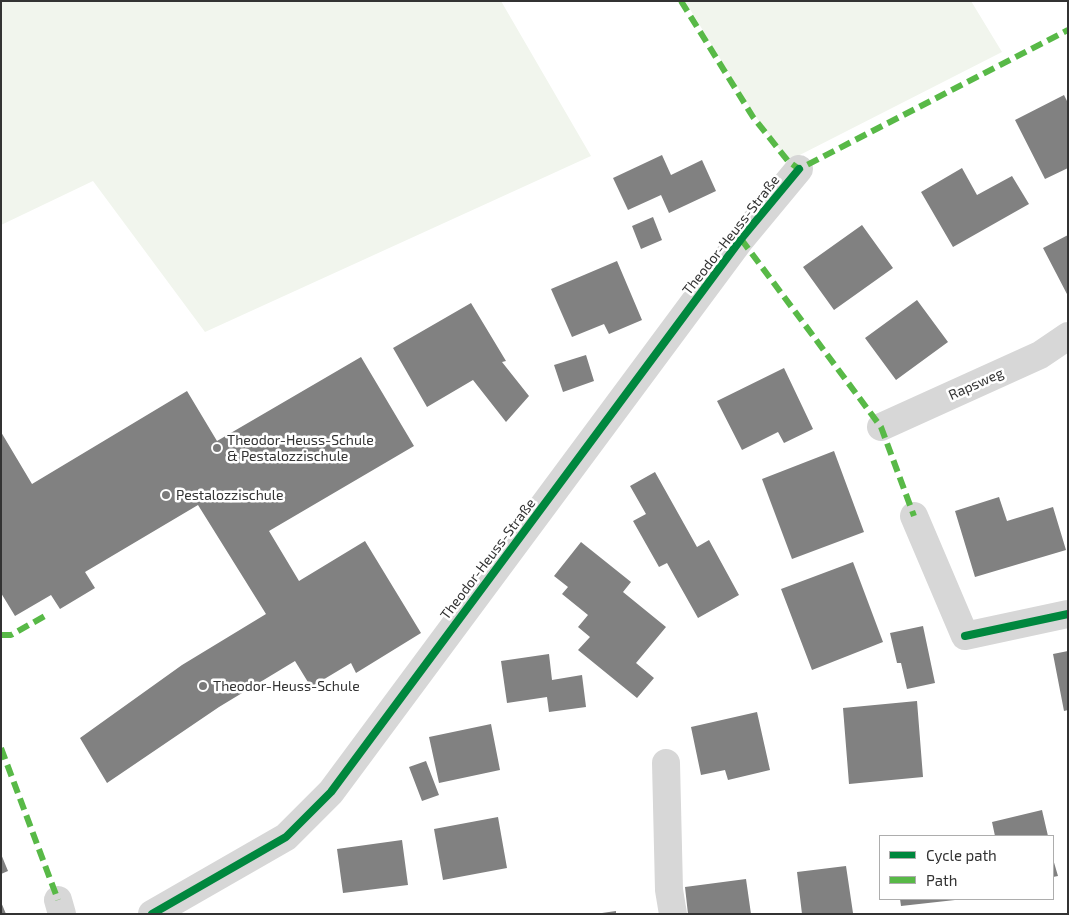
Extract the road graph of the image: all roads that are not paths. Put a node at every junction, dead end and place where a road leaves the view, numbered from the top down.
1 (799, 169) dead end
2 (1068, 336) edge
3 (881, 427) dead end
4 (914, 516) dead end
5 (1068, 614) edge
6 (666, 763) dead end
7 (152, 914) edge
8 (673, 914) edge

1 - 7 street, Theodor-Heuss-Straße
2 - 3 street, Rapsweg
4 - 5 street
6 - 8 street

